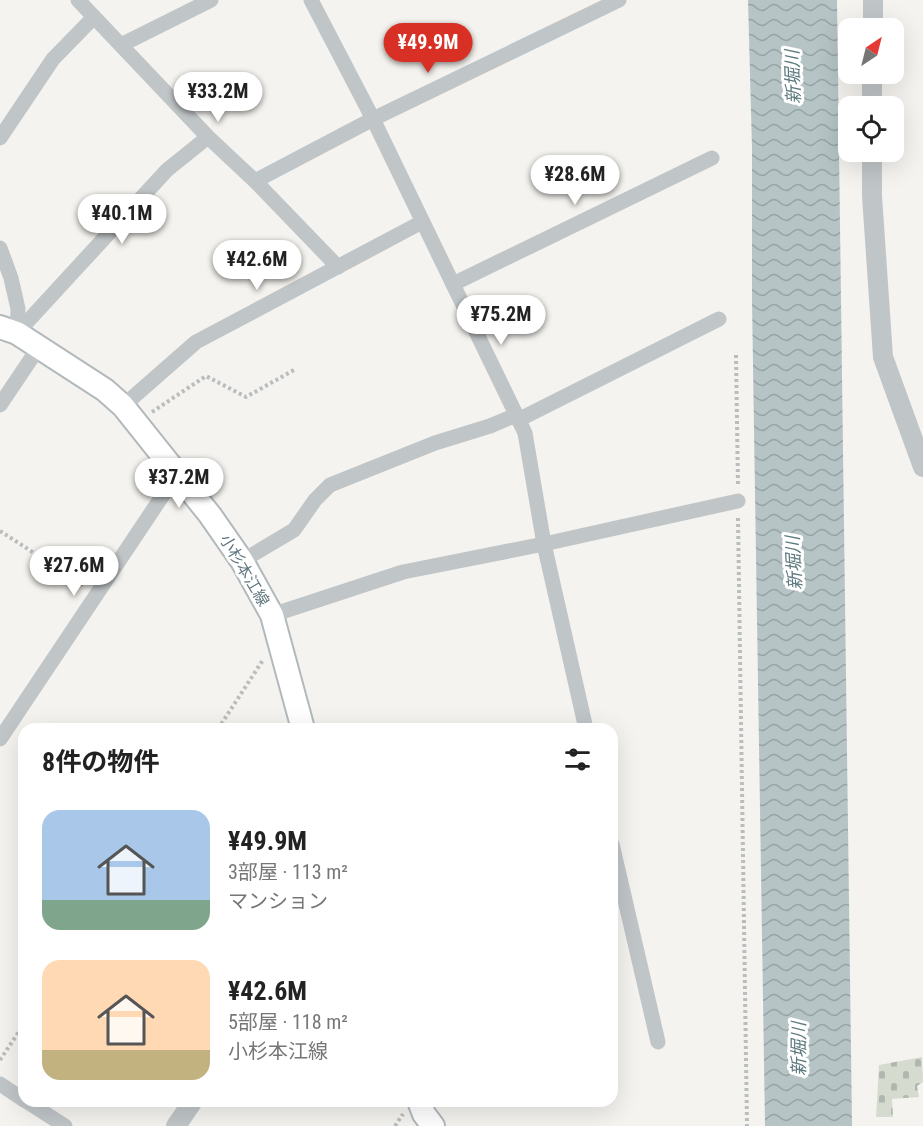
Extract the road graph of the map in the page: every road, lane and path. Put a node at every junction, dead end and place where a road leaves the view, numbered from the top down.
1 (78, 0) edge
2 (211, 0) edge
3 (311, 0) edge
4 (619, 0) edge
5 (873, 0) edge
6 (94, 16) junction
7 (873, 18) edge
8 (121, 45) junction
9 (373, 119) junction
10 (208, 136) junction
11 (0, 138) edge
12 (712, 158) dead end
13 (872, 162) edge
14 (255, 181) junction
15 (422, 222) junction
16 (0, 248) edge
17 (338, 267) junction
18 (453, 284) junction
19 (719, 318) dead end
20 (9, 330) edge
21 (39, 347) junction
22 (736, 355) dead end
23 (294, 370) dead end
24 (0, 405) edge
25 (123, 406) junction
26 (146, 415) dead end
27 (517, 417) junction
28 (923, 467) edge
29 (177, 474) junction
30 (738, 501) junction
31 (0, 531) edge
32 (544, 544) junction
33 (242, 561) junction
34 (96, 594) junction
35 (275, 626) junction
36 (221, 723) edge
37 (301, 723) edge
38 (585, 723) edge
39 (0, 739) edge
40 (618, 870) edge
41 (18, 1033) edge
42 (658, 1042) dead end
43 (0, 1060) edge
44 (0, 1084) edge
45 (18, 1096) edge
46 (36, 1107) edge
47 (189, 1107) edge
48 (421, 1107) edge
49 (65, 1126) edge
50 (176, 1126) edge
51 (433, 1126) edge
52 (747, 1126) edge

1 - 6 street
2 - 8 street
3 - 9 street
4 - 9 street
5 - 7 street
6 - 8 street
6 - 11 street
8 - 10 street
9 - 14 street
9 - 15 street
10 - 14 street
10 - 20 street
12 - 18 street
13 - 28 street
14 - 17 street
15 - 17 street
15 - 18 street
16 - 20 street
17 - 25 street
18 - 27 street
19 - 27 street
20 - 21 main road, 小杉本江線
21 - 24 street
21 - 25 main road, 小杉本江線
22 - 30 path
23 - 26 path
25 - 29 main road, 小杉本江線
27 - 32 street
27 - 33 street
29 - 33 main road, 小杉本江線
29 - 34 street
30 - 32 street
30 - 52 path
31 - 34 path
32 - 35 street
32 - 38 street
33 - 35 main road, 小杉本江線
34 - 39 street
35 - 36 path
35 - 37 main road, 小杉本江線
40 - 42 street
41 - 43 path
44 - 45 street
46 - 49 street
47 - 50 street
48 - 51 main road

